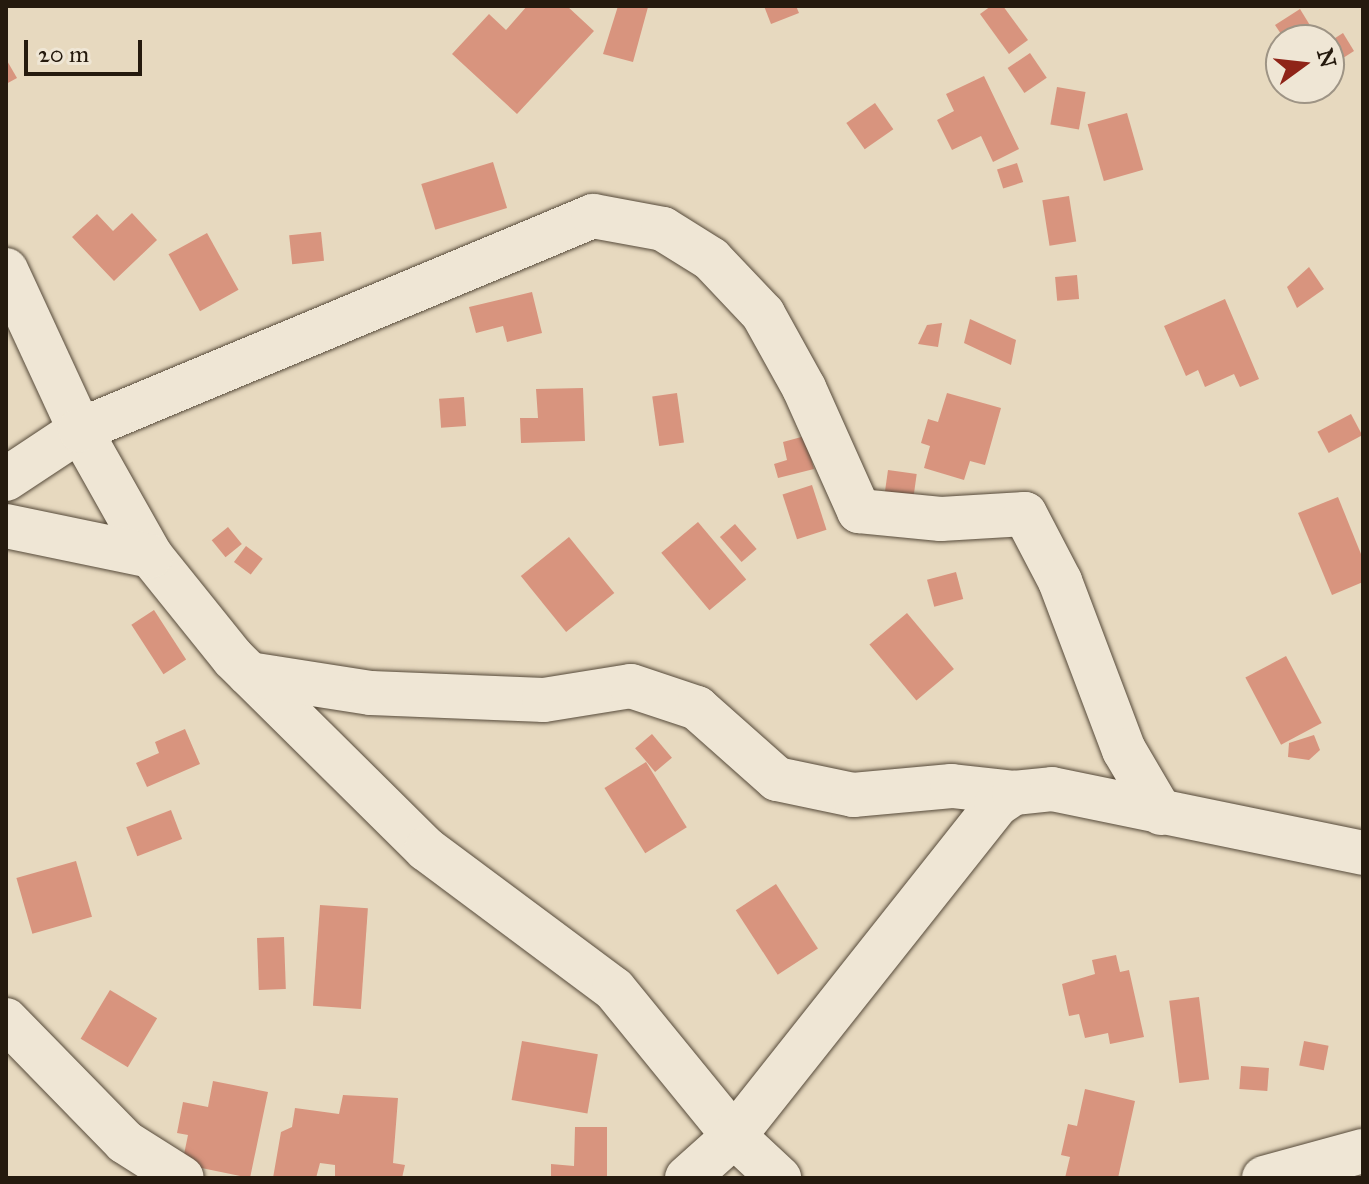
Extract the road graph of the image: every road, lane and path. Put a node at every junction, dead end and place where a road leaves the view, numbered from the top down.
1 (6, 270) edge
2 (80, 430) junction
3 (6, 479) edge
4 (6, 526) edge
5 (151, 556) junction
6 (249, 674) junction
7 (1014, 793) junction
8 (1161, 813) junction
9 (1363, 853) edge
10 (6, 1020) edge
11 (734, 1136) junction
12 (1363, 1151) edge
13 (182, 1178) edge
14 (687, 1178) edge
15 (779, 1178) edge
16 (1264, 1178) edge

1 - 2 street
2 - 3 street
2 - 5 street
2 - 8 street
4 - 5 street
5 - 6 street
6 - 7 street
6 - 11 street
7 - 8 street
7 - 11 street
8 - 9 street
10 - 13 street
11 - 14 street
11 - 15 street
12 - 16 street

